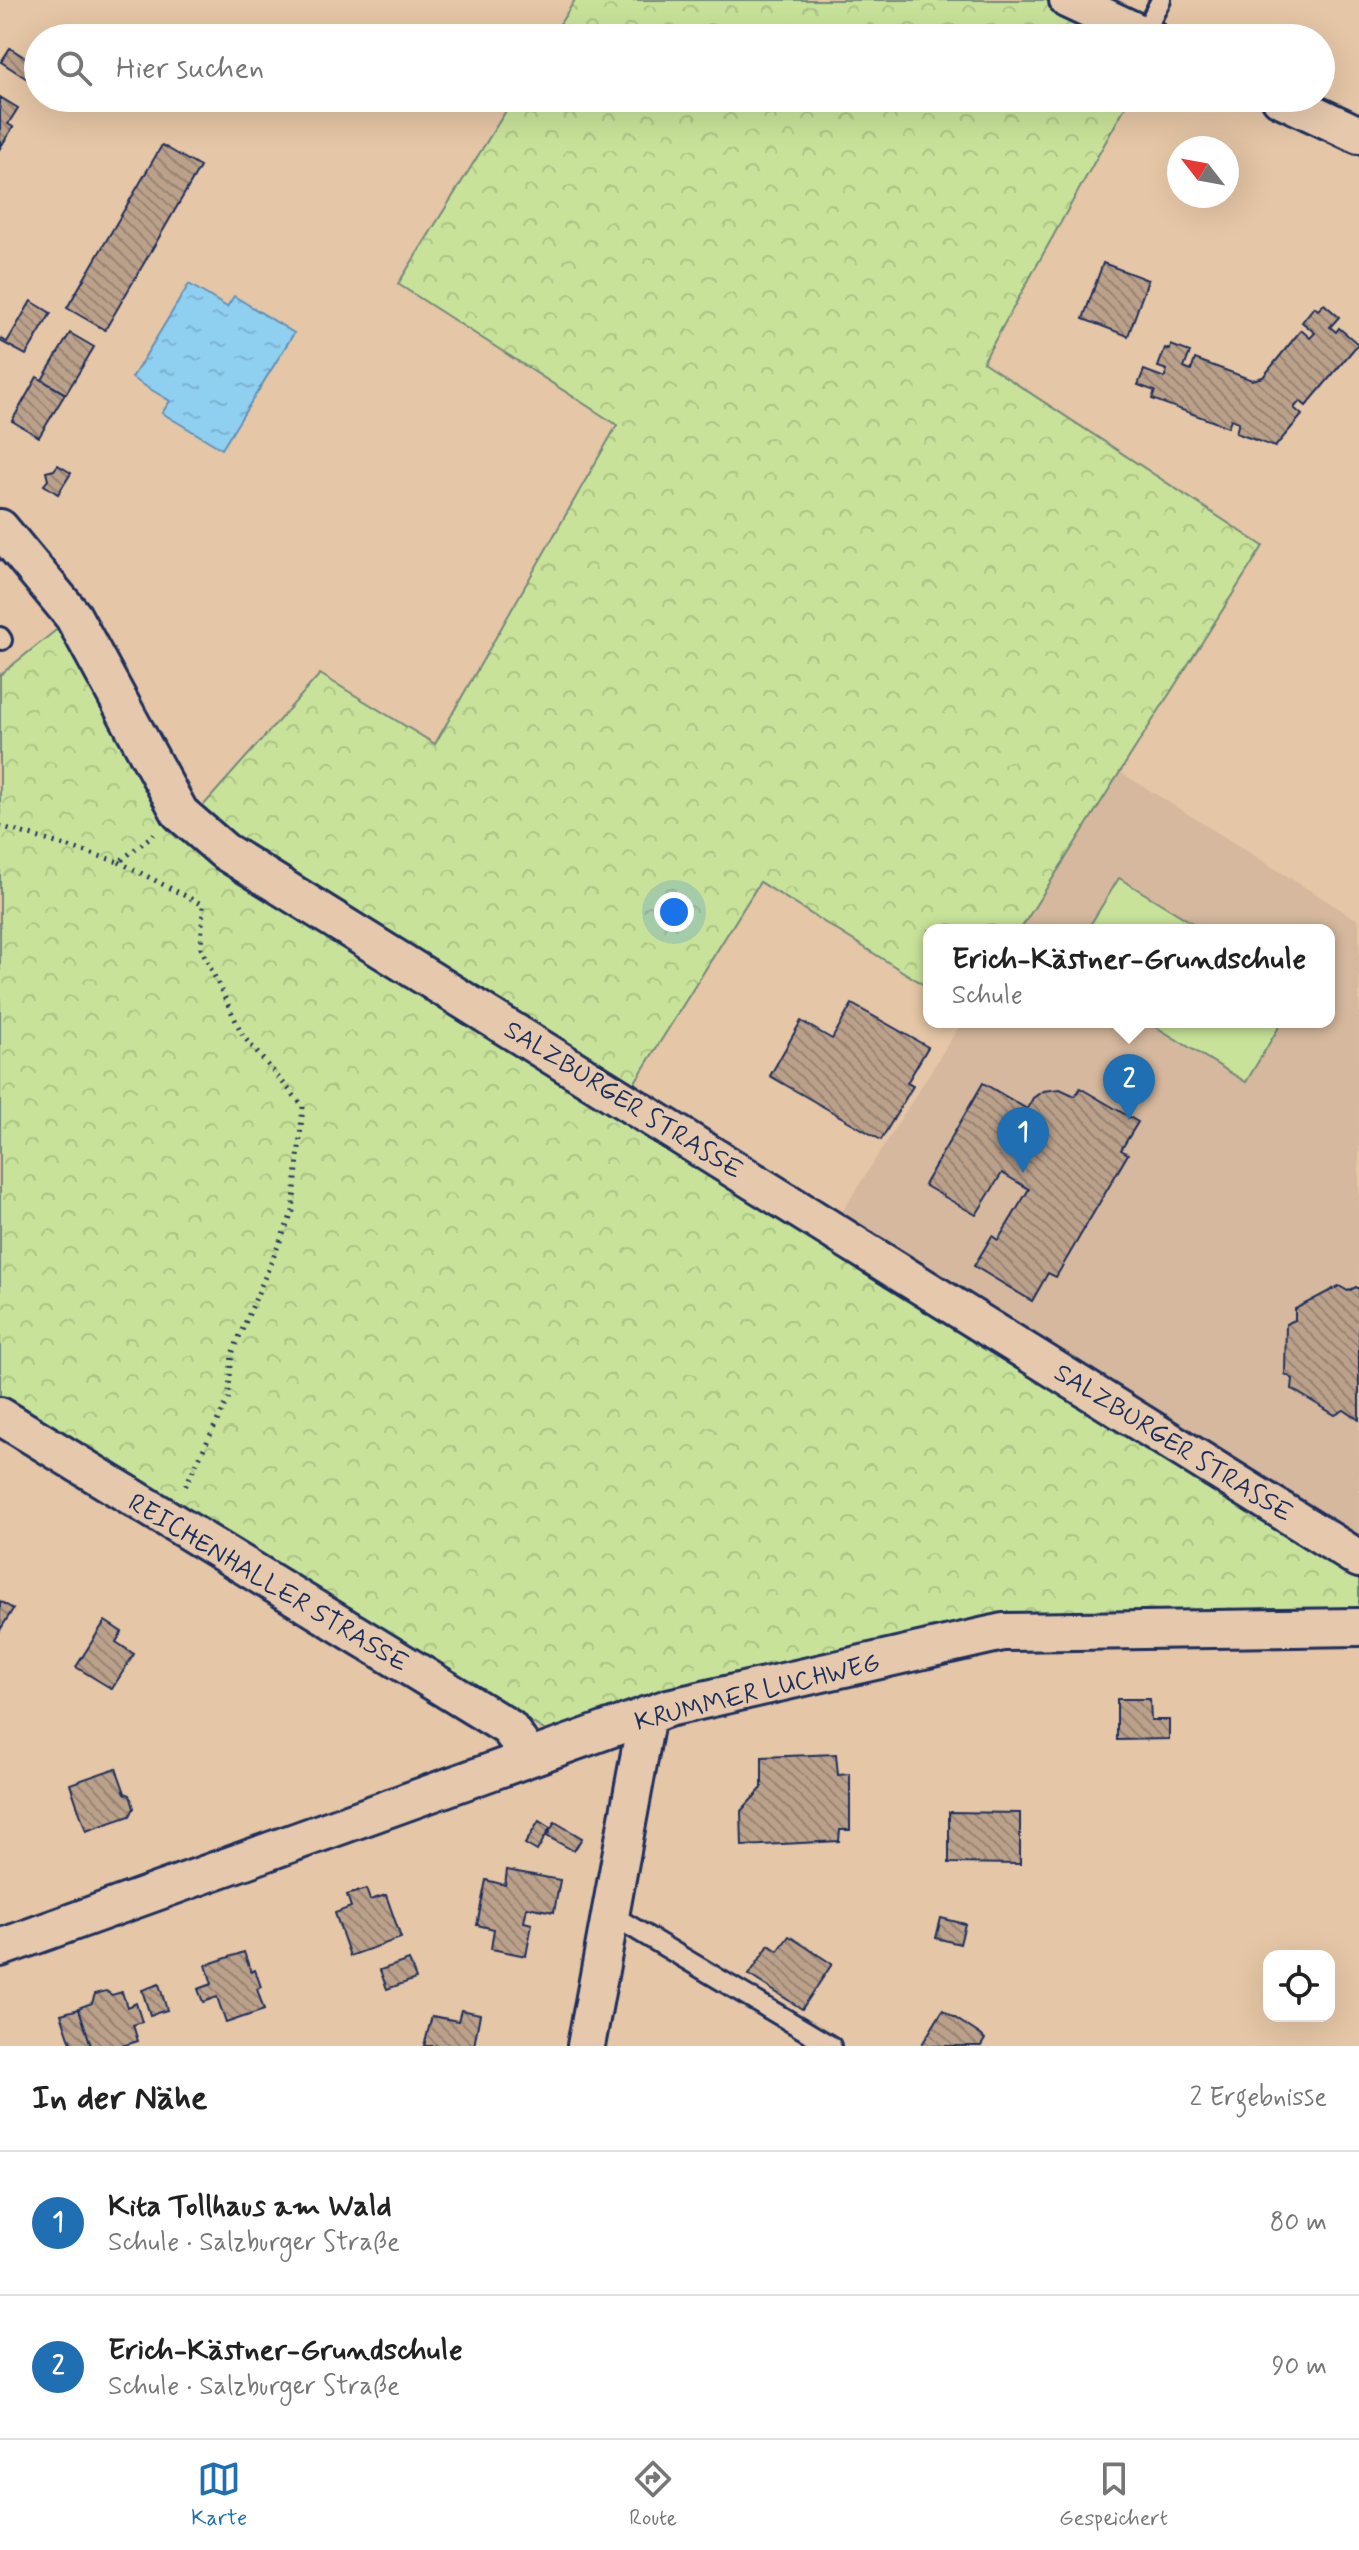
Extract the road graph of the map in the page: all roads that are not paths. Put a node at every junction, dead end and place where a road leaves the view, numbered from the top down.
1 (1068, 0) edge
2 (1161, 0) edge
3 (1120, 24) edge
4 (1151, 24) edge
5 (1310, 112) edge
6 (1359, 135) edge
7 (0, 528) edge
8 (0, 1416) edge
9 (1359, 1559) edge
10 (1359, 1627) edge
11 (647, 1715) junction
12 (529, 1757) junction
13 (610, 1914) junction
14 (0, 1948) edge
15 (586, 2046) edge
16 (831, 2046) edge

1 - 3 street
2 - 4 lane
5 - 6 street
7 - 9 street, SALZBURGER STRASSE
8 - 12 street, REICHENHALLER STRASSE
10 - 11 street, KRUMMER LUCHWEG
11 - 12 street, KRUMMER LUCHWEG
11 - 13 street
12 - 14 street, KRUMMER LUCHWEG
13 - 15 street
13 - 16 lane

